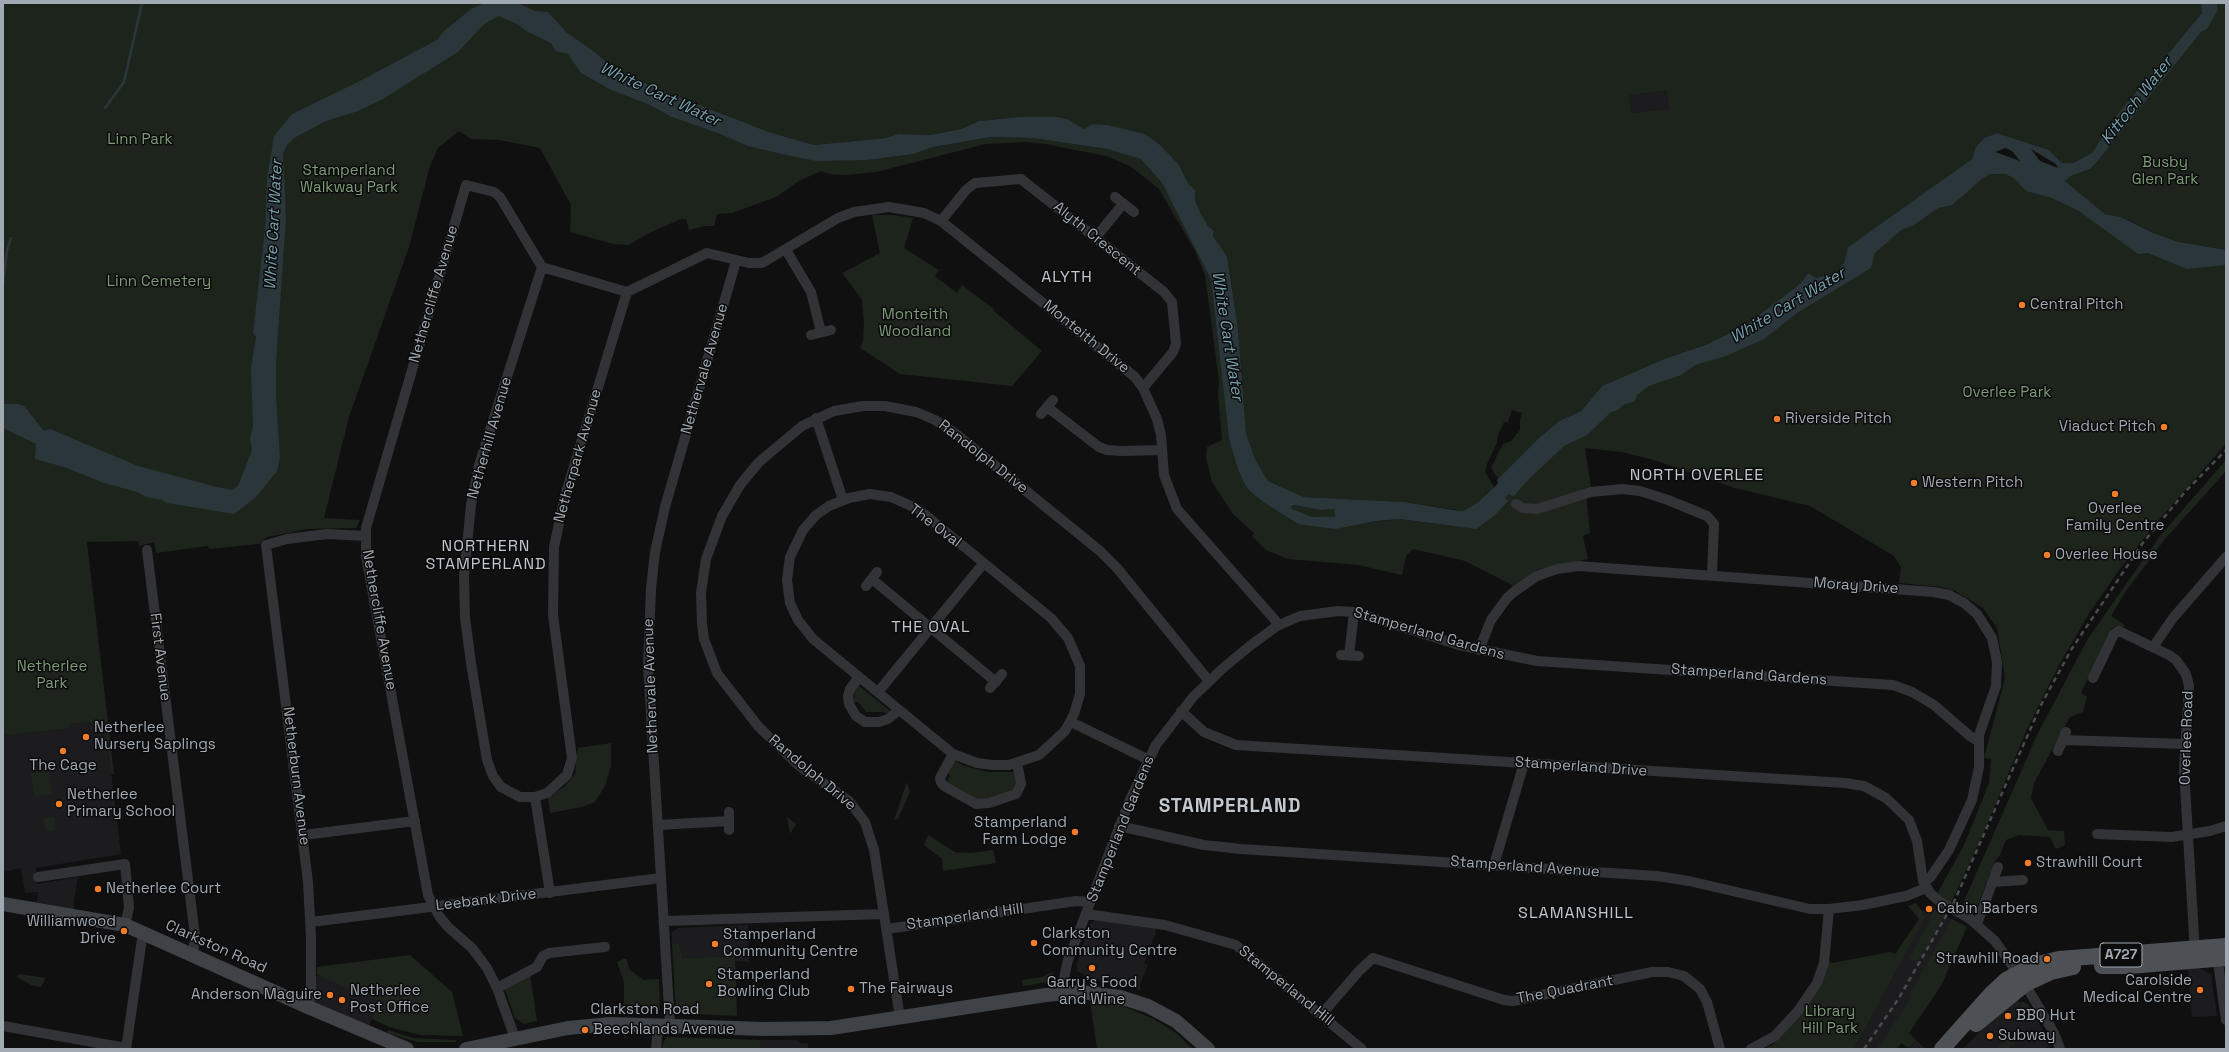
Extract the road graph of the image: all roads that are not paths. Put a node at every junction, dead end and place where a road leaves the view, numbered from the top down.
1 (1115, 197) dead end
2 (1124, 204) junction
3 (1134, 212) dead end
4 (941, 221) junction
5 (1096, 237) junction
6 (786, 250) junction
7 (736, 261) junction
8 (542, 267) junction
9 (627, 292) junction
10 (821, 332) dead end
11 (1143, 388) junction
12 (1047, 407) dead end
13 (816, 418) junction
14 (1161, 450) junction
15 (843, 500) junction
16 (1516, 504) dead end
17 (365, 536) junction
18 (147, 550) dead end
19 (2224, 562) edge
20 (983, 564) junction
21 (1712, 575) junction
22 (871, 579) dead end
23 (1354, 612) junction
24 (1278, 626) junction
25 (931, 628) junction
26 (2153, 647) junction
27 (1479, 650) junction
28 (1350, 656) dead end
29 (859, 677) junction
30 (2093, 678) dead end
31 (996, 681) dead end
32 (1209, 681) junction
33 (878, 692) junction
34 (899, 710) junction
35 (1181, 711) junction
36 (1071, 722) junction
37 (1978, 741) junction
38 (2184, 744) junction
39 (2058, 751) dead end
40 (953, 754) junction
41 (1147, 760) junction
42 (1017, 763) junction
43 (1524, 763) junction
44 (535, 797) junction
45 (414, 821) junction
46 (729, 821) dead end
47 (658, 825) junction
48 (1119, 826) junction
49 (2226, 826) edge
50 (2097, 834) dead end
51 (304, 835) junction
52 (2188, 836) junction
53 (1494, 865) junction
54 (1998, 867) dead end
55 (38, 877) dead end
56 (661, 878) junction
57 (2023, 880) dead end
58 (1993, 882) junction
59 (1925, 885) junction
60 (550, 892) junction
61 (1090, 902) junction
62 (3, 904) edge
63 (434, 906) junction
64 (1829, 909) junction
65 (884, 914) junction
66 (1086, 914) junction
67 (664, 921) junction
68 (1973, 921) junction
69 (311, 922) junction
70 (125, 925) junction
71 (887, 929) junction
72 (143, 932) junction
73 (605, 947) dead end
74 (2221, 952) edge
75 (193, 955) junction
76 (2195, 955) junction
77 (2022, 978) junction
78 (497, 988) junction
79 (1064, 993) junction
80 (308, 1007) junction
81 (1321, 1015) junction
82 (900, 1018) junction
83 (2226, 1020) edge
84 (664, 1025) junction
85 (3, 1026) edge
86 (515, 1038) junction
87 (126, 1048) edge
88 (407, 1049) edge
89 (466, 1049) edge
90 (656, 1049) edge
91 (1208, 1049) edge
92 (1362, 1049) edge
93 (1720, 1049) edge
94 (1751, 1049) edge
95 (1942, 1049) edge
96 (1952, 1049) edge
97 (2060, 1049) edge

1 - 2 street
2 - 3 street
2 - 5 street
4 - 5 street, Alyth Crescent
4 - 6 street, Monteith Drive
4 - 11 street, Monteith Drive
5 - 11 street, Alyth Crescent
6 - 7 street, Monteith Drive
6 - 10 street
7 - 9 street, Monteith Drive
7 - 47 street, Nethervale Avenue
8 - 9 street
8 - 17 street, Nethercliffe Avenue
8 - 44 street, Netherhill Avenue
9 - 44 street, Netherpark Avenue
11 - 14 street, Monteith Drive
12 - 14 street
13 - 15 street
13 - 32 street, Randolph Drive
13 - 65 street, Randolph Drive
14 - 24 street, Monteith Drive
15 - 20 street, The Oval
15 - 29 street, The Oval
16 - 21 street
17 - 45 street, Nethercliffe Avenue
17 - 51 street, Netherburn Avenue
18 - 75 street, First Avenue
19 - 26 street
20 - 25 street
20 - 36 street, The Oval
21 - 27 street, Moray Drive
21 - 37 street, Moray Drive
22 - 25 street
23 - 24 street, Stamperland Gardens
23 - 27 street, Stamperland Gardens
23 - 28 street
24 - 32 street, Stamperland Gardens
25 - 31 street
25 - 33 street
26 - 30 street, Overlee Road
26 - 38 street, Overlee Road
27 - 37 street, Stamperland Gardens
29 - 33 street, The Oval
29 - 34 street
32 - 35 street, Stamperland Gardens
33 - 34 street, The Oval
34 - 40 street, The Oval
35 - 41 street, Stamperland Gardens
35 - 43 street, Stamperland Drive
36 - 41 street
36 - 42 street, The Oval
37 - 59 street, Moray Drive
38 - 39 street
38 - 52 street, Overlee Road
40 - 42 street, The Oval
40 - 42 street
41 - 48 street, Stamperland Gardens
43 - 53 street
43 - 59 street, Stamperland Drive
44 - 60 street
45 - 51 street
45 - 63 street, Nethercliffe Avenue
46 - 47 street
47 - 56 street, Nethervale Avenue
48 - 53 street, Stamperland Avenue
48 - 61 street, Stamperland Gardens
49 - 52 street
50 - 52 street
51 - 69 street, Netherburn Avenue
52 - 76 street, Overlee Road
53 - 64 street, Stamperland Avenue
54 - 58 street
55 - 70 street
56 - 60 street, Leebank Drive
56 - 67 street, Nethervale Avenue
57 - 58 street
58 - 68 street
59 - 64 street, Stamperland Avenue
59 - 68 street, bridge
60 - 63 street, Leebank Drive
61 - 66 street, Stamperland Gardens
61 - 71 street, Stamperland Hill
62 - 70 main road, Clarkston Road
63 - 69 street, Leebank Drive
63 - 78 street, Nethercliffe Avenue
64 - 94 street
65 - 67 street, Stamperland Hill
65 - 71 street, Randolph Drive
66 - 79 street, Stamperland Gardens
66 - 81 street, Stamperland Hill
67 - 84 street, Nethervale Avenue
68 - 77 street
69 - 80 street, Netherburn Avenue
70 - 72 main road, Clarkston Road
71 - 82 street, Randolph Drive
72 - 75 main road, Clarkston Road
72 - 87 street
73 - 78 street
74 - 76 main road, A727
74 - 83 street
75 - 80 main road, Clarkston Road
76 - 77 main road, A727
77 - 95 main road, A727
77 - 96 main road, A727
77 - 97 street
78 - 86 street, Nethercliffe Avenue
79 - 82 main road, Clarkston Road
79 - 91 main road, Clarkston Road
80 - 88 main road, Clarkston Road
81 - 92 street, Stamperland Hill
81 - 93 street, The Quadrant
82 - 84 main road, Clarkston Road
84 - 86 main road, Clarkston Road
84 - 90 street
85 - 87 street
86 - 89 main road, Clarkston Road

